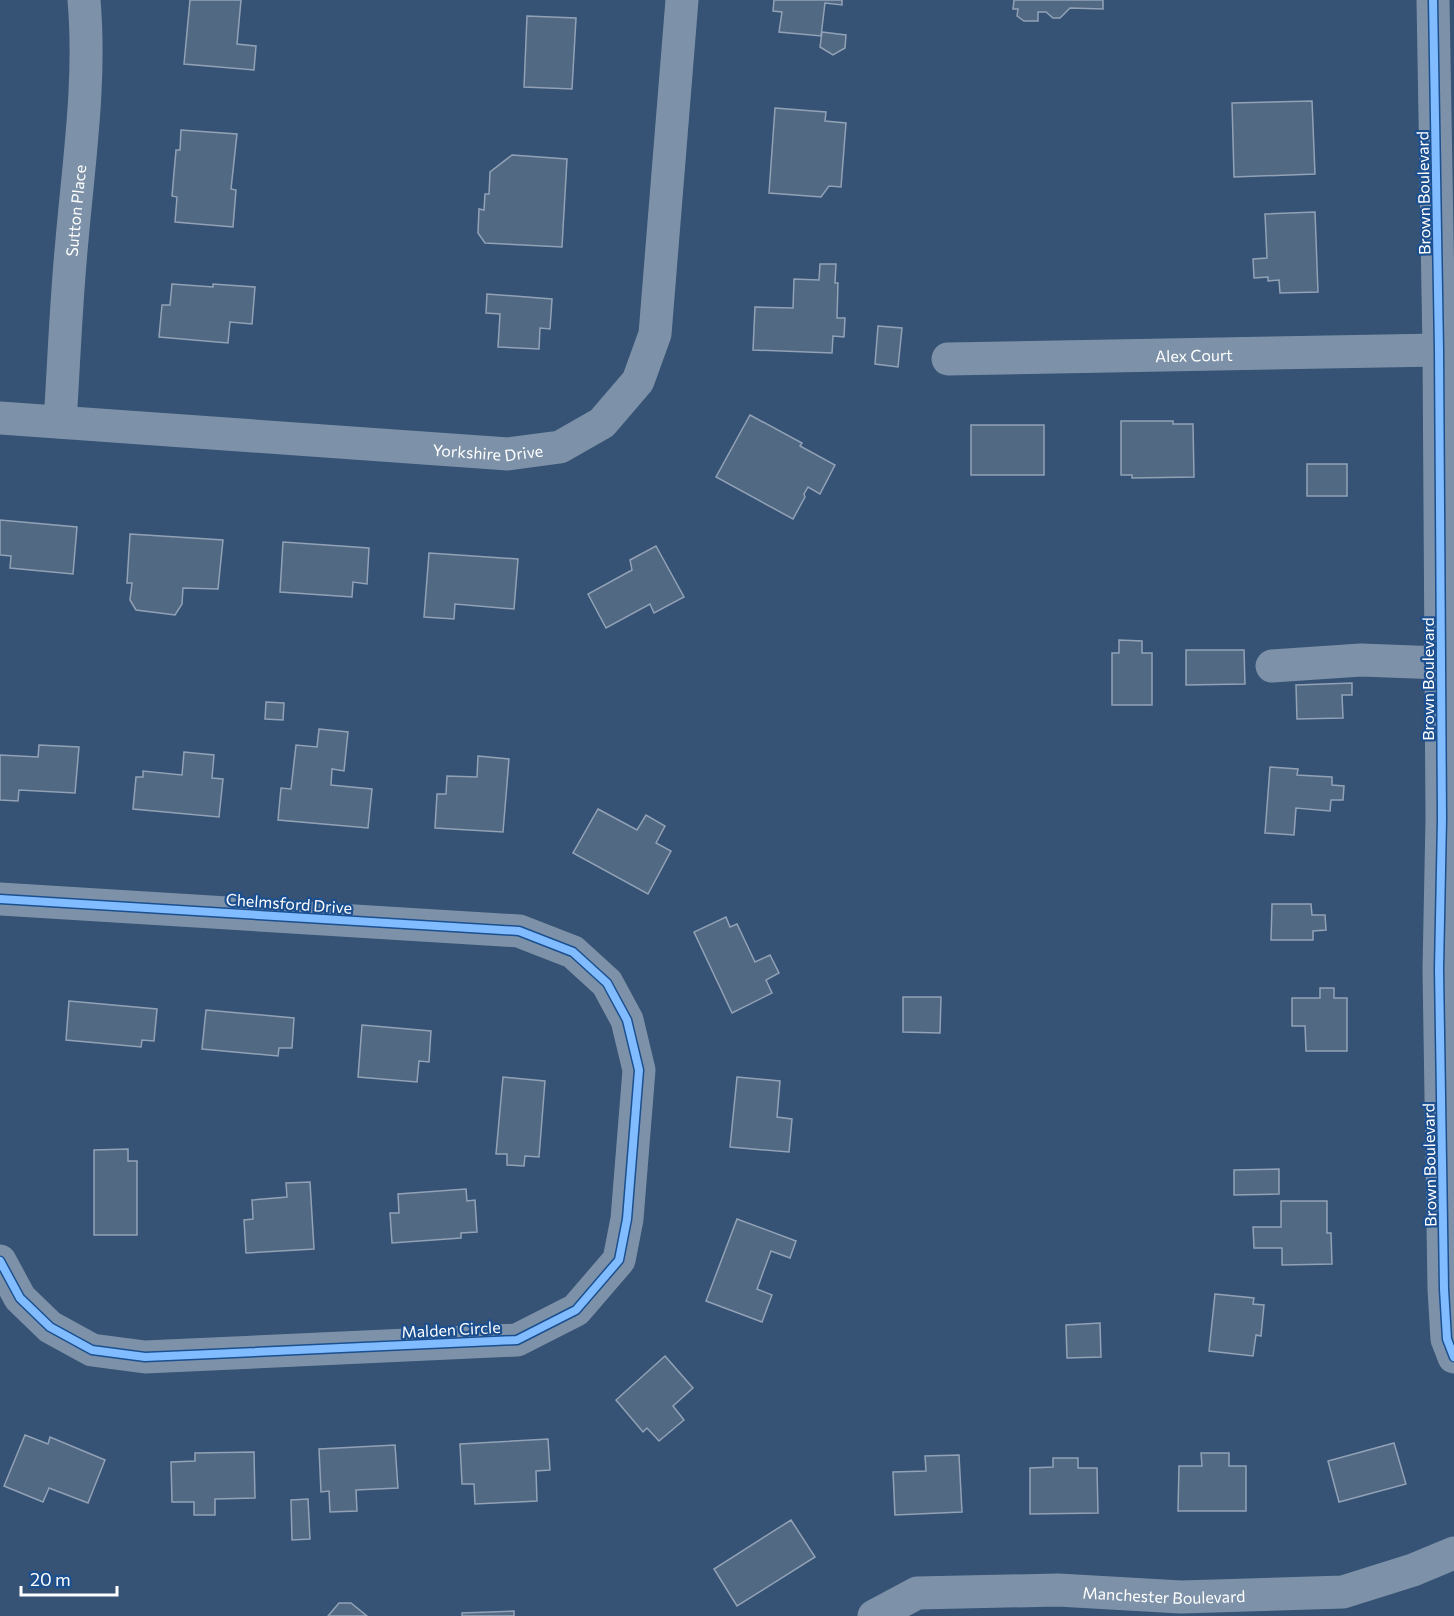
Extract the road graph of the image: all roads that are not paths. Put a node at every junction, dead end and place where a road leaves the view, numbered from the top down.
1 (84, 0) edge
2 (682, 0) edge
3 (1440, 6) edge
4 (1439, 350) junction
5 (948, 359) dead end
6 (0, 418) edge
7 (60, 422) junction
8 (1441, 663) junction
9 (1272, 666) dead end
10 (1448, 819) edge
11 (0, 899) edge
12 (573, 952) joint
13 (1449, 1223) edge
14 (0, 1262) edge
15 (1454, 1357) edge
16 (1454, 1553) edge
17 (1181, 1606) edge
18 (874, 1616) edge

1 - 7 street, Sutton Place
2 - 7 street, Yorkshire Drive
3 - 4 street, Brown Boulevard
4 - 5 street, Alex Court
4 - 8 street, Brown Boulevard
6 - 7 street, Yorkshire Drive
8 - 9 street
8 - 10 street, Brown Boulevard
10 - 13 street, Brown Boulevard
11 - 12 street, Chelmsford Drive
12 - 14 street, Malden Circle
13 - 15 street, Brown Boulevard
16 - 17 street, Manchester Boulevard
17 - 18 street, Manchester Boulevard

